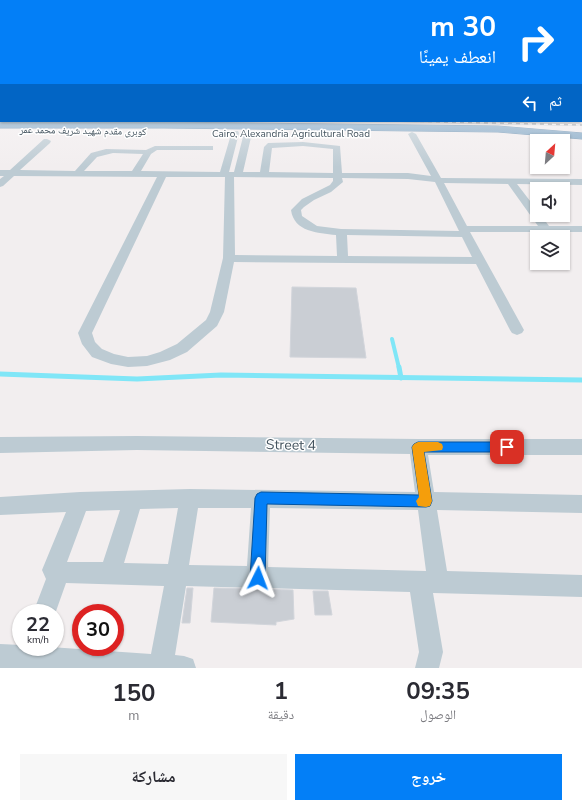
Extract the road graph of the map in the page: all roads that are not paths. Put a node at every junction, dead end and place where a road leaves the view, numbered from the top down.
1 (0, 125) edge
2 (0, 130) edge
3 (235, 133) junction
4 (248, 133) junction
5 (167, 134) junction
6 (412, 134) junction
7 (426, 134) junction
8 (0, 135) edge
9 (582, 136) edge
10 (47, 141) dead end
11 (530, 141) edge
12 (582, 142) edge
13 (570, 145) edge
14 (582, 146) edge
15 (210, 148) dead end
16 (148, 152) junction
17 (0, 173) edge
18 (12, 173) junction
19 (77, 174) junction
20 (135, 174) junction
21 (163, 174) junction
22 (231, 175) junction
23 (264, 175) junction
24 (338, 176) junction
25 (438, 180) junction
26 (511, 182) junction
27 (582, 182) edge
28 (0, 184) edge
29 (546, 229) junction
30 (582, 229) edge
31 (342, 232) junction
32 (464, 232) junction
33 (229, 258) junction
34 (344, 260) junction
35 (480, 261) junction
36 (517, 330) dead end
37 (0, 444) edge
38 (418, 447) junction
39 (582, 447) edge
40 (190, 498) junction
41 (261, 498) junction
42 (133, 499) junction
43 (80, 501) junction
44 (426, 501) junction
45 (582, 504) edge
46 (0, 506) edge
47 (59, 573) junction
48 (110, 574) junction
49 (177, 576) junction
50 (258, 578) junction
51 (429, 582) junction
52 (582, 586) edge
53 (47, 604) edge
54 (12, 654) edge
55 (0, 656) edge
56 (64, 656) edge
57 (172, 667) edge
58 (427, 668) edge

1 - 9 highway, Cairo, Alexandria Agricultural Road
2 - 5 highway, كوبرى مقدم شهيد شريف محمد عمر
3 - 4 highway, Cairo, Alexandria Agricultural Road
3 - 5 highway, Cairo, Alexandria Agricultural Road
3 - 22 street
4 - 6 highway, Cairo, Alexandria Agricultural Road
4 - 22 street
5 - 8 highway, Cairo, Alexandria Agricultural Road
6 - 7 highway, Cairo, Alexandria Agricultural Road
6 - 25 street
7 - 11 highway
7 - 12 highway, Cairo, Alexandria Agricultural Road
10 - 18 street
13 - 14 highway
15 - 16 street
16 - 19 street
16 - 20 street
17 - 18 street
18 - 19 street
18 - 28 street
19 - 20 street
20 - 21 street
21 - 22 street
21 - 33 street
22 - 23 street
22 - 33 street
23 - 24 street
23 - 24 street
24 - 25 street
24 - 31 street
25 - 26 street
25 - 32 street
26 - 27 street
26 - 29 street
29 - 30 street
29 - 32 street
31 - 32 street
31 - 34 street
32 - 35 street
33 - 34 street
34 - 35 street
35 - 36 street
37 - 38 street, Street 4
38 - 39 street, Street 4
38 - 44 street
40 - 41 street
40 - 42 street
40 - 49 street
41 - 44 street
41 - 50 street
42 - 43 street
42 - 48 street
43 - 46 street
43 - 47 street
44 - 45 street
44 - 51 street
47 - 48 street
47 - 53 street
48 - 49 street
49 - 50 street
49 - 57 street
50 - 51 street
51 - 52 street
51 - 58 street
54 - 55 street
56 - 57 street

